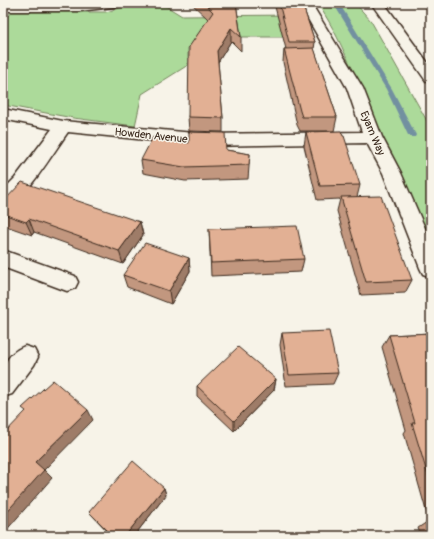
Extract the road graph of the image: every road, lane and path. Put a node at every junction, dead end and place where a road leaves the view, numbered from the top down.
1 (113, 3) edge
2 (305, 3) edge
3 (377, 3) edge
4 (4, 8) edge
5 (431, 78) edge
6 (3, 114) edge
7 (63, 126) junction
8 (373, 138) junction
9 (3, 202) edge
10 (3, 258) edge
11 (431, 268) edge
12 (66, 282) dead end
13 (25, 357) dead end
14 (3, 385) edge

1 - 4 street
2 - 8 street, Eyam Way
3 - 5 street
6 - 7 street, Howden Avenue
7 - 8 street, Howden Avenue
7 - 9 street
8 - 11 street, Eyam Way
10 - 12 street
13 - 14 street

